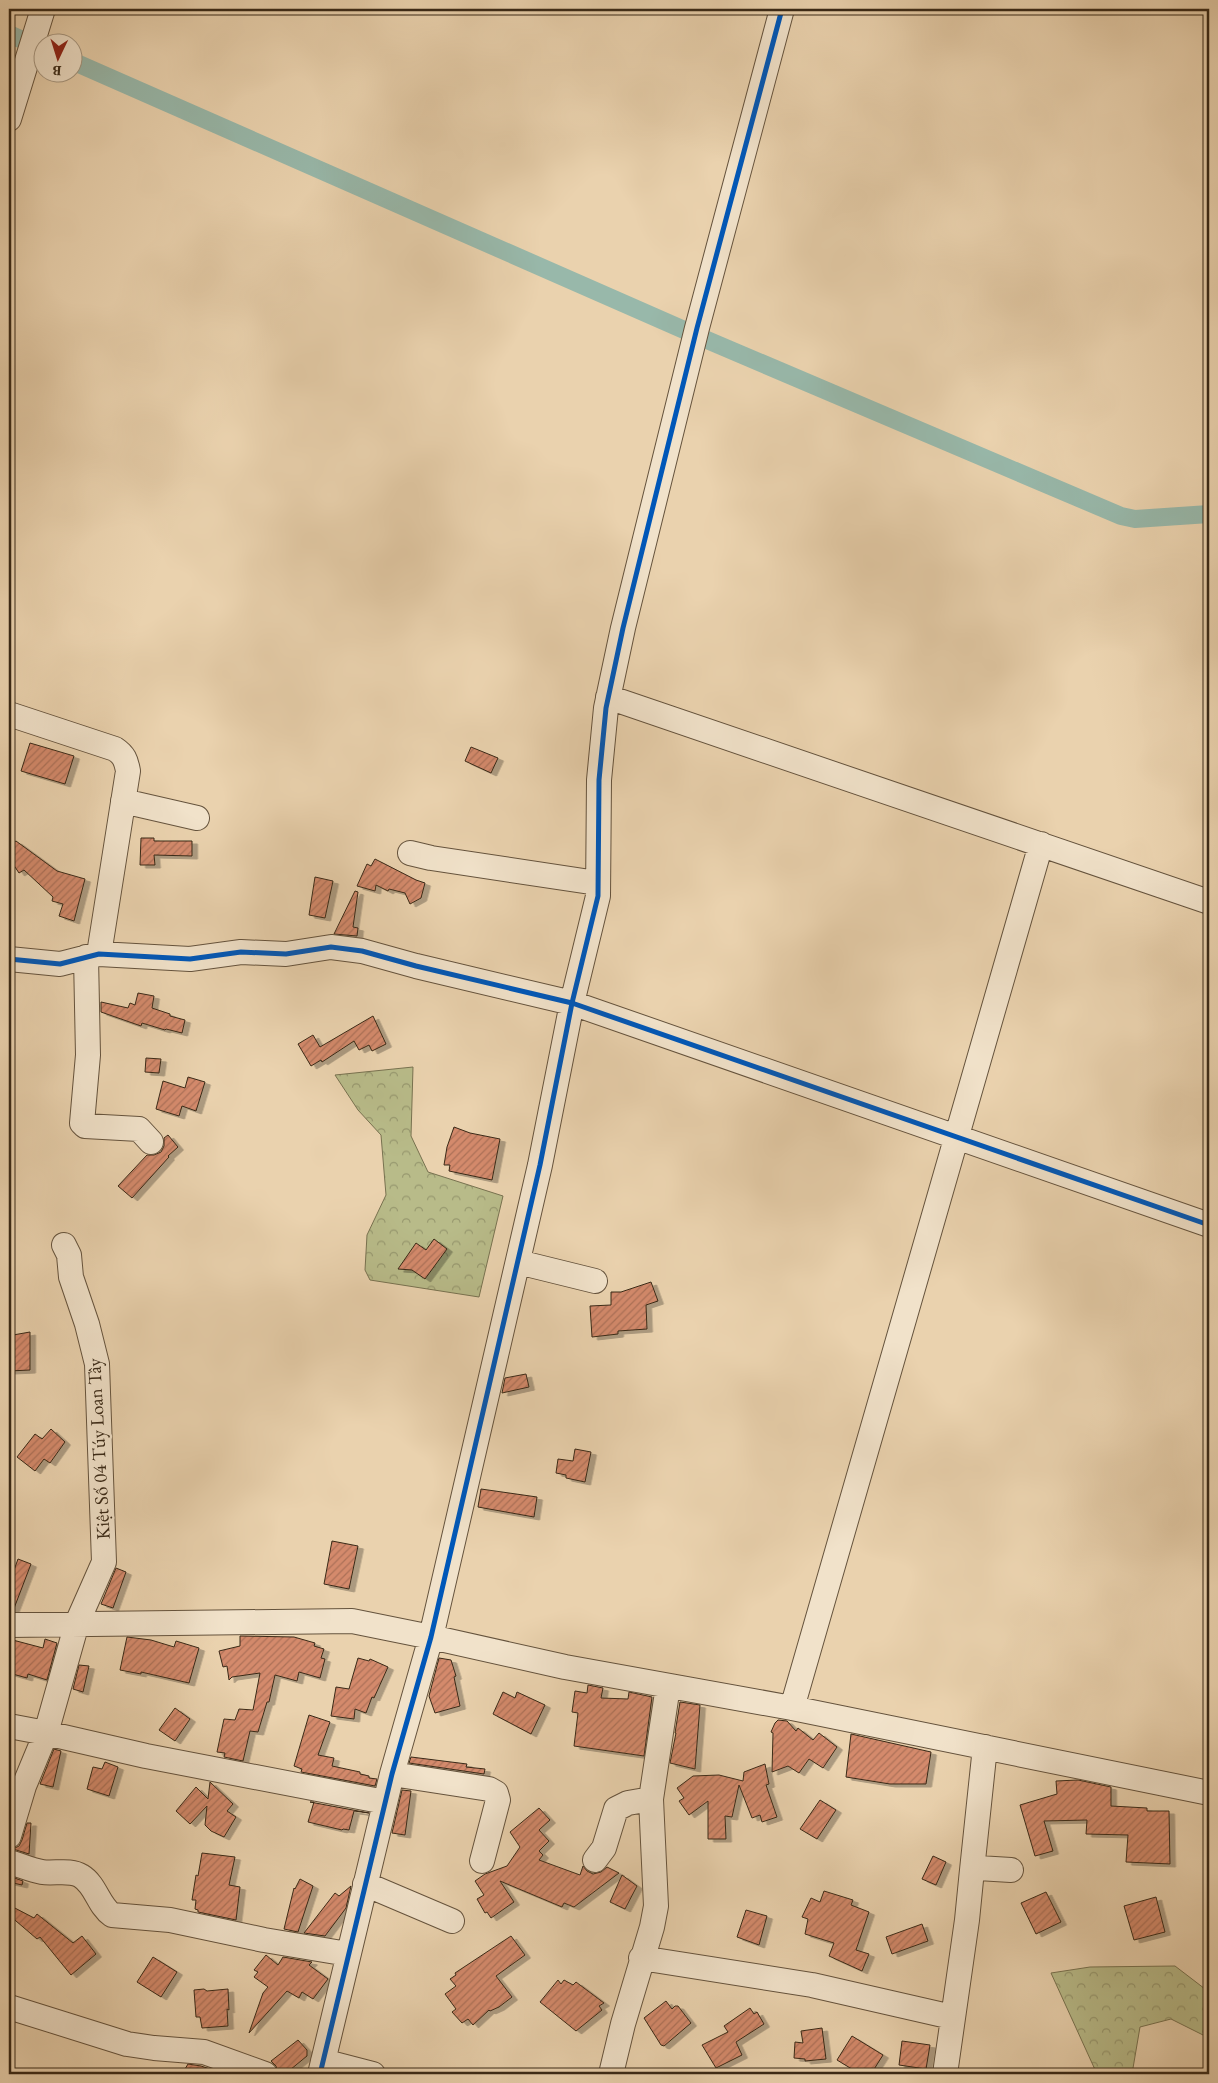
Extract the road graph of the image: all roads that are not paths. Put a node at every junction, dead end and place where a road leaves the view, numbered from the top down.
1 (43, 9) edge
2 (782, 9) edge
3 (9, 119) edge
4 (608, 697) junction
5 (9, 714) edge
6 (123, 801) junction
7 (197, 818) dead end
8 (1041, 844) junction
9 (410, 853) dead end
10 (597, 883) junction
11 (1209, 902) edge
12 (92, 956) junction
13 (9, 959) edge
14 (572, 1004) junction
15 (956, 1137) junction
16 (151, 1142) dead end
17 (1209, 1225) edge
18 (64, 1244) dead end
19 (518, 1262) junction
20 (595, 1280) dead end
21 (77, 1623) junction
22 (9, 1625) edge
23 (431, 1637) junction
24 (668, 1686) junction
25 (792, 1708) junction
26 (9, 1726) edge
27 (46, 1733) junction
28 (985, 1747) junction
29 (392, 1774) junction
30 (1209, 1793) edge
31 (651, 1799) junction
32 (385, 1802) junction
33 (9, 1836) edge
34 (595, 1860) dead end
35 (482, 1861) dead end
36 (9, 1862) edge
37 (972, 1870) junction
38 (1011, 1870) dead end
39 (365, 1884) junction
40 (452, 1921) dead end
41 (348, 1954) junction
42 (641, 1958) junction
43 (9, 2007) edge
44 (952, 2018) junction
45 (322, 2067) edge
46 (265, 2074) edge
47 (372, 2074) edge
48 (611, 2074) edge
49 (945, 2074) edge

1 - 3 street
2 - 4 street
4 - 8 street
4 - 10 street
5 - 6 street
6 - 7 street
6 - 12 street
8 - 11 street
8 - 15 street
9 - 10 street
10 - 14 street
12 - 13 street
12 - 14 street
12 - 16 street
14 - 15 street
14 - 19 street
15 - 17 street
15 - 25 street
18 - 21 street, Kiệt Số 04 Túy Loan Tây
19 - 20 street
19 - 23 street
21 - 22 street
21 - 23 street
21 - 27 street, Kiệt Số 04 Túy Loan Tây
23 - 24 street
23 - 29 street
24 - 25 street
24 - 31 street
25 - 28 street
26 - 27 street
27 - 32 street
27 - 33 street, Kiệt Số 04 Túy Loan Tây
28 - 30 street
28 - 37 street
29 - 32 street
29 - 35 street
31 - 34 street
31 - 42 street
32 - 39 street
36 - 41 street
37 - 38 street
37 - 44 street
39 - 40 street
39 - 41 street
41 - 45 street
42 - 44 street
42 - 48 street
43 - 46 street
44 - 49 street
45 - 47 street

